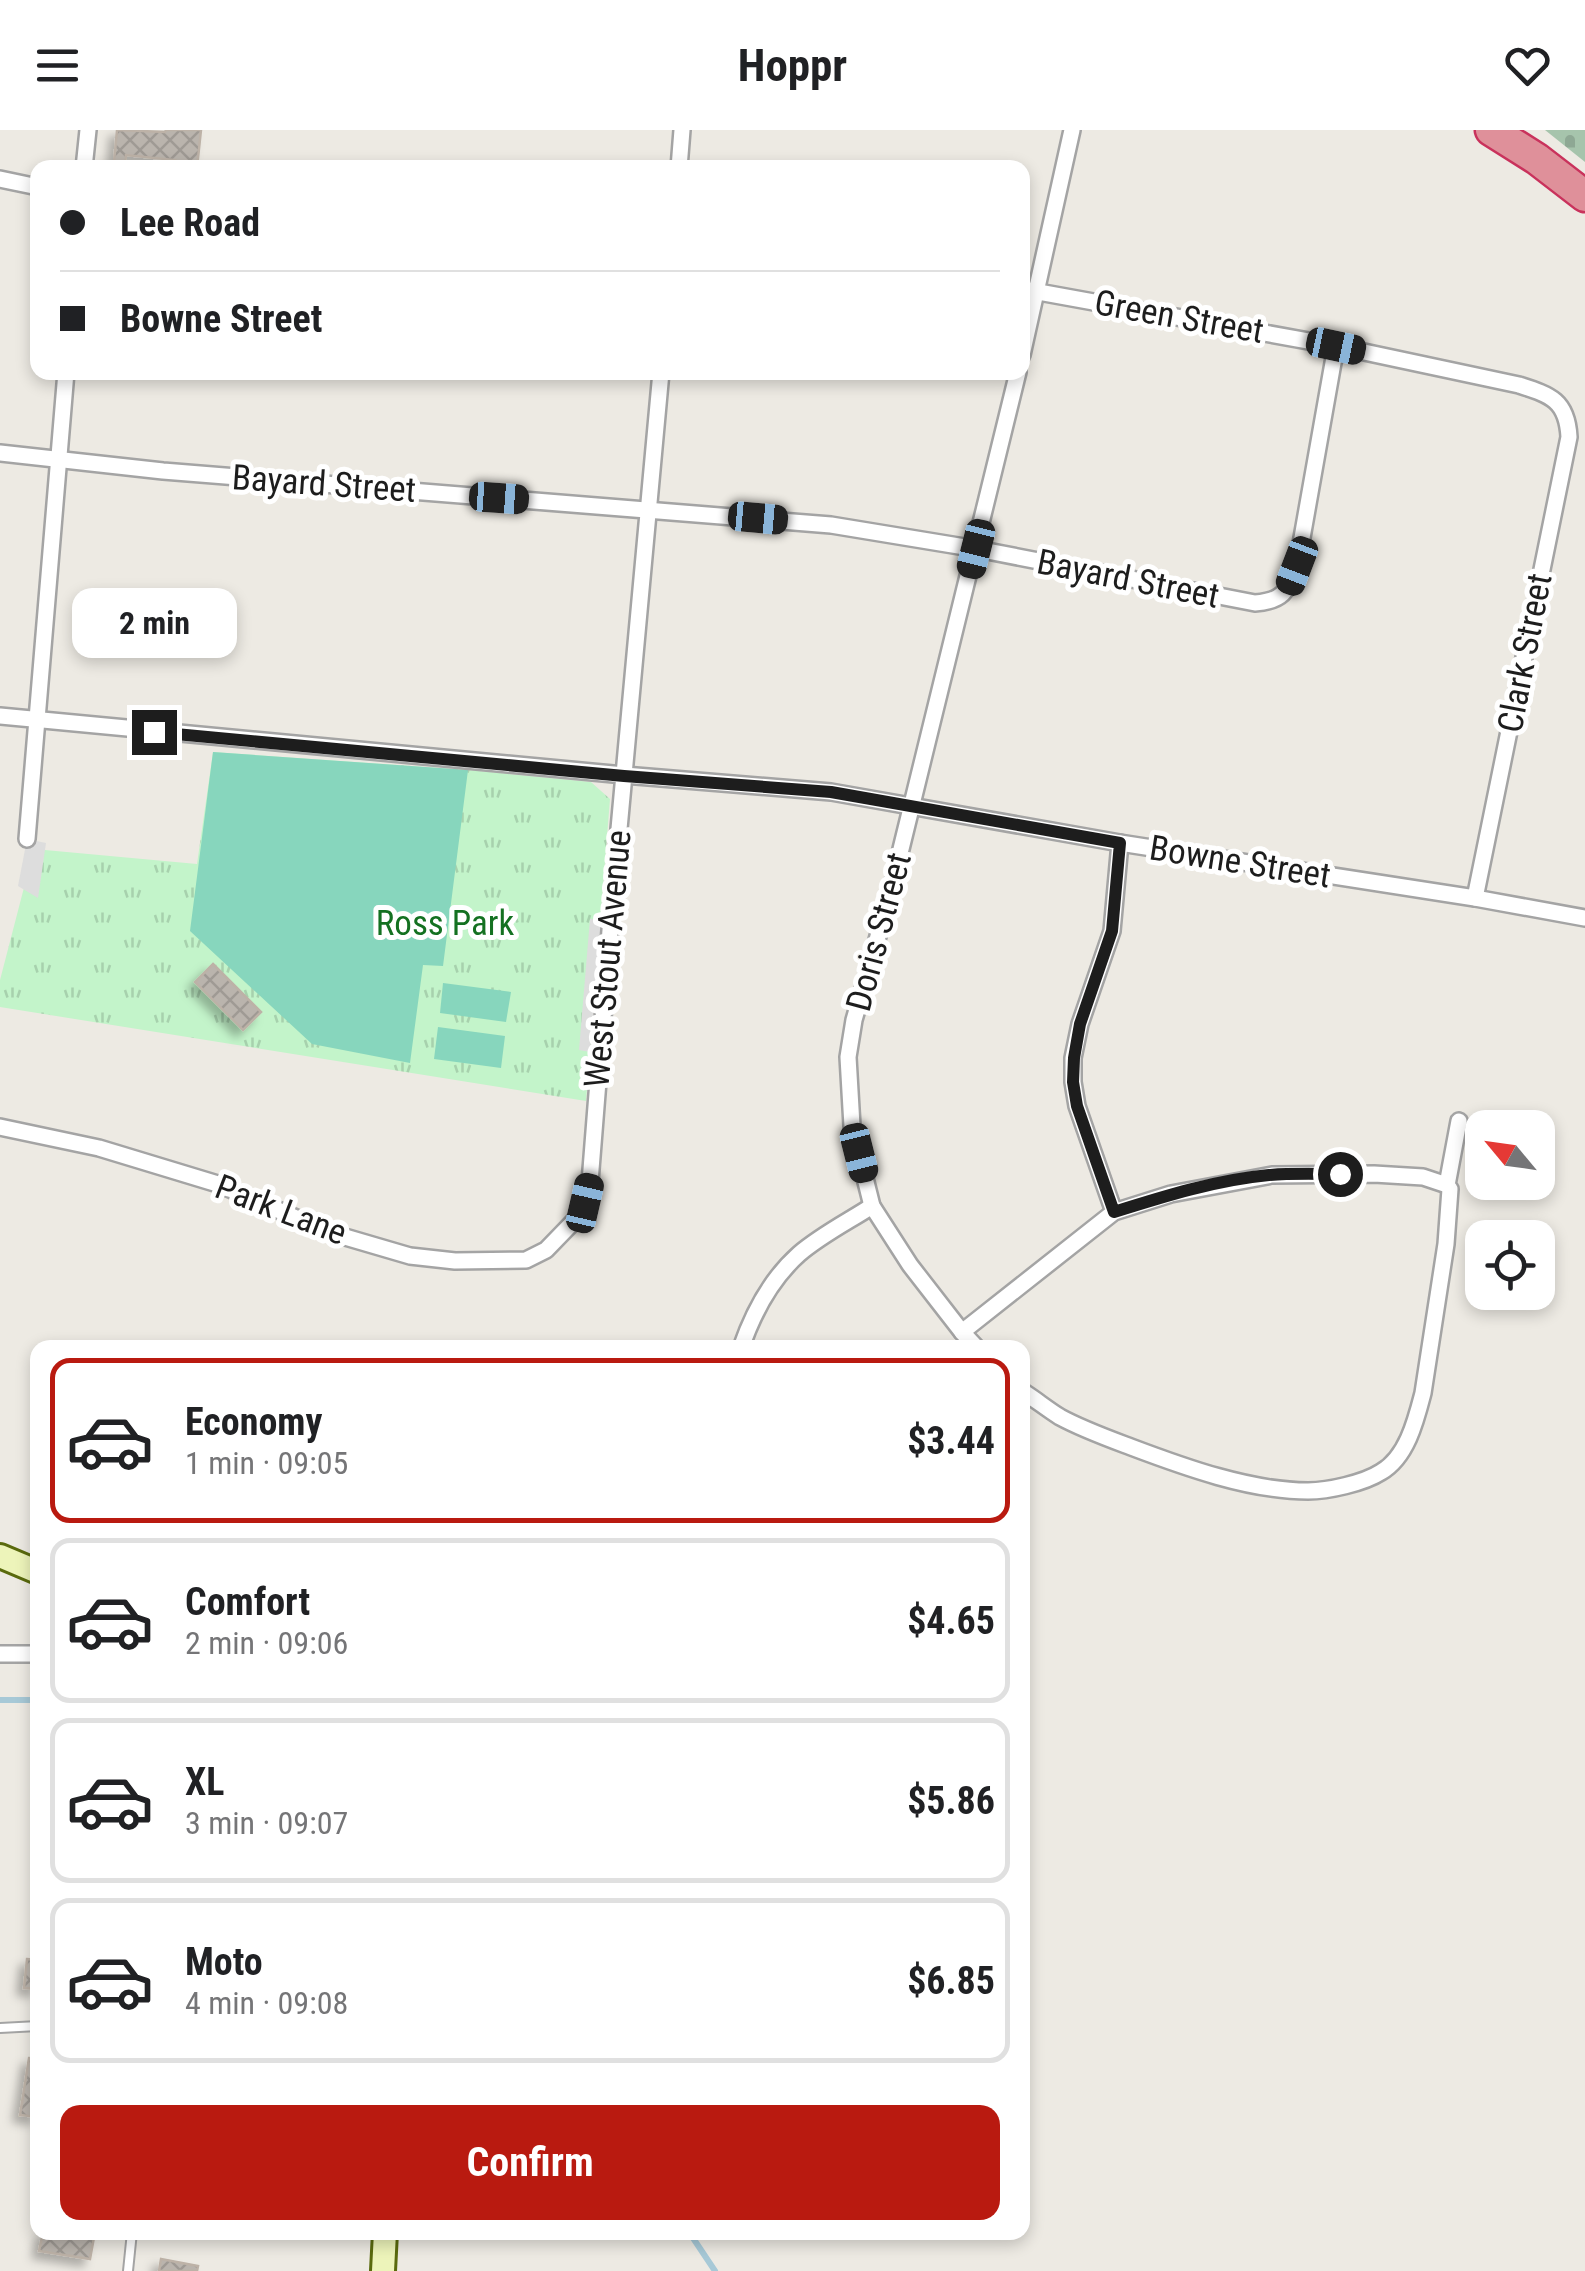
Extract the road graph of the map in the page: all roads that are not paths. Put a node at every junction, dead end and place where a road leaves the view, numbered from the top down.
1 (88, 130) edge
2 (682, 130) edge
3 (1072, 130) edge
4 (1491, 130) edge
5 (85, 160) edge
6 (680, 160) edge
7 (0, 179) edge
8 (30, 186) edge
9 (1585, 196) edge
10 (1030, 290) edge
11 (1336, 346) junction
12 (65, 380) edge
13 (660, 380) edge
14 (1016, 380) edge
15 (1564, 409) joint
16 (0, 453) edge
17 (58, 460) junction
18 (649, 509) junction
19 (976, 549) junction
20 (0, 716) edge
21 (36, 720) junction
22 (624, 776) junction
23 (912, 807) junction
24 (27, 839) dead end
25 (1120, 843) junction
26 (1475, 898) junction
27 (1585, 918) edge
28 (1459, 1121) dead end
29 (0, 1127) edge
30 (1447, 1186) junction
31 (872, 1206) junction
32 (1114, 1212) junction
33 (560, 1238) joint
34 (962, 1332) junction
35 (744, 1340) edge
36 (970, 1340) edge
37 (1030, 1396) edge
38 (0, 1556) edge
39 (30, 1569) edge
40 (0, 1654) edge
41 (30, 1654) edge
42 (30, 2026) edge
43 (0, 2028) edge
44 (131, 2240) edge
45 (385, 2240) edge
46 (128, 2271) edge
47 (383, 2271) edge

1 - 5 street
2 - 6 street
3 - 10 street
4 - 9 highway
7 - 8 street
10 - 11 street, Green Street
11 - 15 street, Green Street
11 - 19 street, Bayard Street
12 - 17 street
13 - 18 street, West Stout Avenue
14 - 19 street, Doris Street
15 - 26 street, Clark Street
16 - 17 street, Bayard Street
17 - 18 street, Bayard Street
17 - 21 street
18 - 19 street, Bayard Street
18 - 22 street, West Stout Avenue
19 - 23 street, Doris Street
20 - 21 street, Bowne Street
21 - 22 street, Bowne Street
21 - 24 street
22 - 23 street, Bowne Street
22 - 33 street, West Stout Avenue
23 - 25 street, Bowne Street
23 - 31 street, Doris Street
25 - 26 street, Bowne Street
25 - 32 street
26 - 27 street, Bowne Street
28 - 30 street
29 - 33 street, Park Lane
30 - 32 street
30 - 37 street
31 - 34 street, Doris Street
31 - 35 street
32 - 34 street
34 - 36 street, Doris Street
38 - 39 street
40 - 41 street
42 - 43 lane
44 - 46 lane
45 - 47 street

